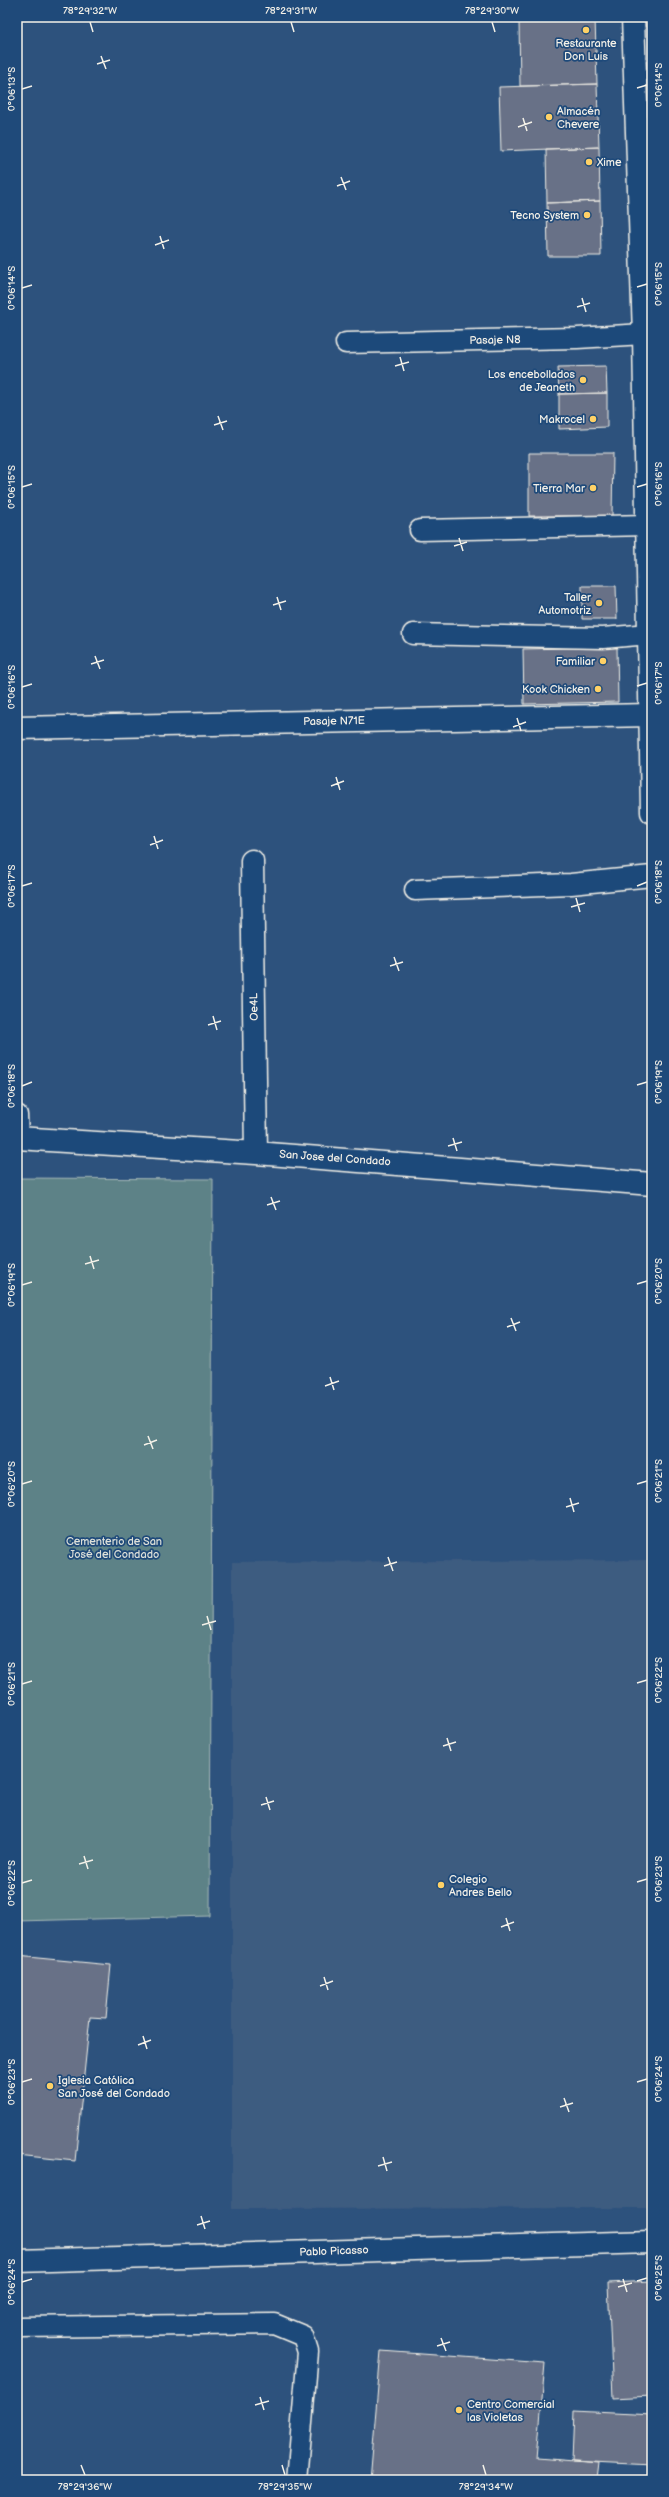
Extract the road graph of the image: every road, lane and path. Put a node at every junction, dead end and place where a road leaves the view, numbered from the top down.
1 (633, 17) edge
2 (644, 334) junction
3 (346, 343) dead end
4 (648, 525) junction
5 (420, 530) dead end
6 (413, 634) dead end
7 (649, 634) junction
8 (651, 715) junction
9 (17, 728) edge
10 (652, 812) edge
11 (252, 861) dead end
12 (652, 876) edge
13 (415, 890) dead end
14 (17, 1115) edge
15 (18, 1138) edge
16 (256, 1152) junction
17 (652, 1184) edge
18 (652, 2242) edge
19 (17, 2261) edge
20 (17, 2327) edge
21 (297, 2480) edge

1 - 2 street
2 - 3 lane, Pasaje N8
2 - 4 street
4 - 5 lane
4 - 7 street
6 - 7 lane
7 - 8 street
8 - 9 street, Pasaje N71E
8 - 10 street
11 - 16 street, Oe4L
12 - 13 lane
14 - 15 lane
15 - 16 street, San Jose del Condado
16 - 17 street, San Jose del Condado
18 - 19 street, Pablo Picasso
20 - 21 lane

